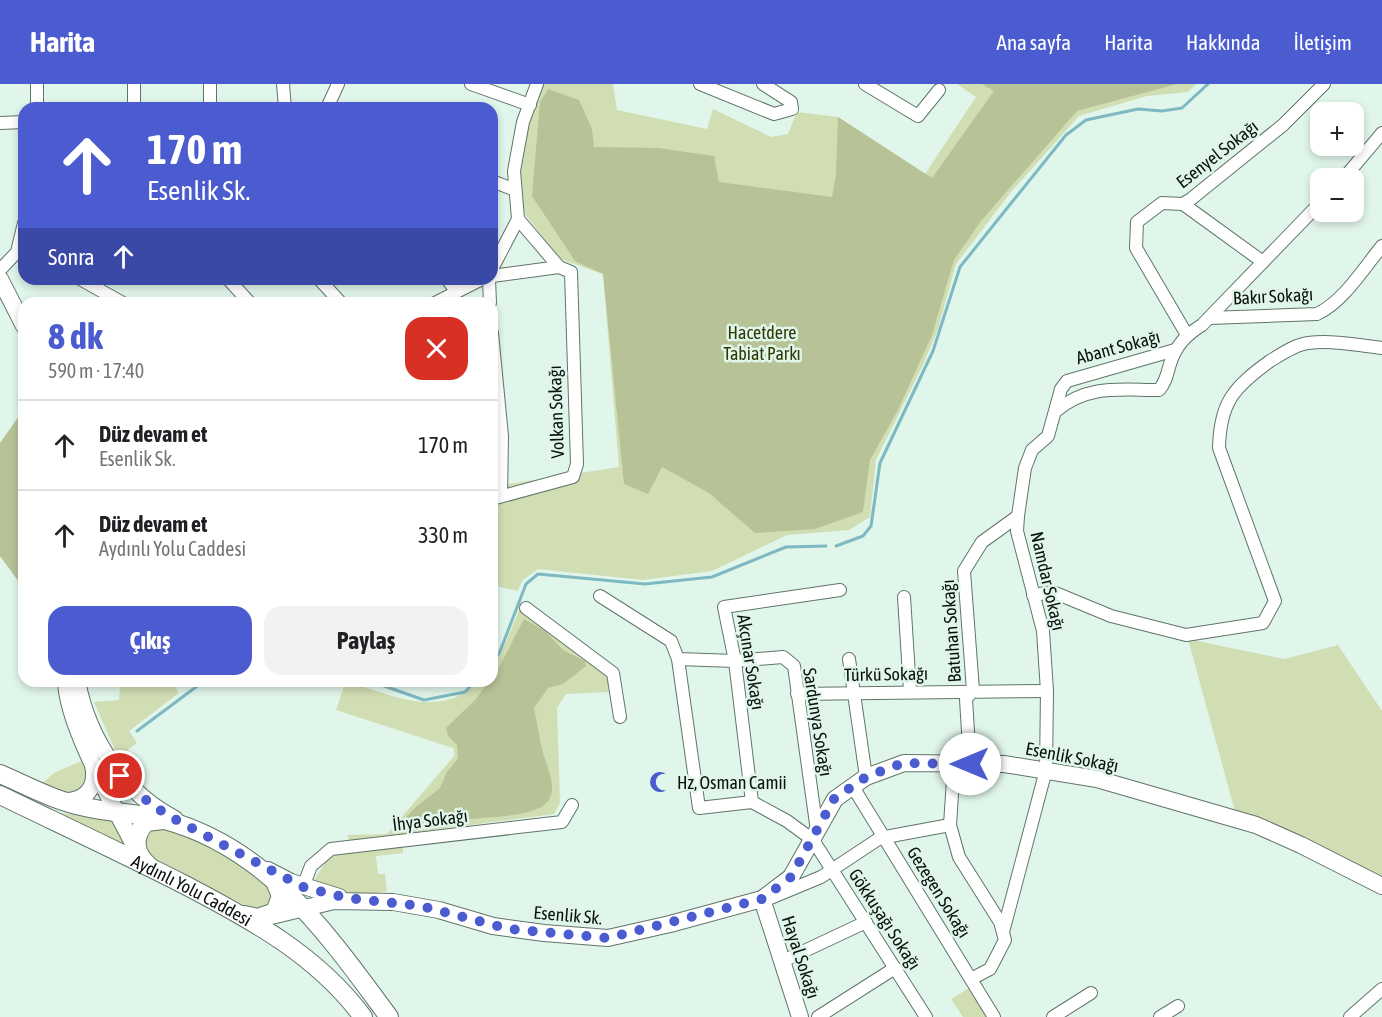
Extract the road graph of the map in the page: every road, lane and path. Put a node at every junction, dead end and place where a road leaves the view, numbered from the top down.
1 (37, 84) edge
2 (134, 84) edge
3 (210, 84) edge
4 (283, 84) edge
5 (338, 84) edge
6 (471, 84) edge
7 (537, 84) edge
8 (700, 84) edge
9 (763, 84) edge
10 (865, 84) edge
11 (1324, 84) edge
12 (939, 90) dead end
13 (38, 102) edge
14 (134, 102) edge
15 (210, 102) edge
16 (284, 102) edge
17 (330, 102) edge
18 (530, 105) junction
19 (18, 122) edge
20 (0, 123) edge
21 (1382, 133) edge
22 (1352, 168) edge
23 (498, 183) edge
24 (515, 190) junction
25 (1184, 204) junction
26 (1310, 213) edge
27 (518, 219) junction
28 (1382, 246) edge
29 (18, 256) edge
30 (498, 257) edge
31 (1263, 262) junction
32 (565, 269) junction
33 (0, 270) edge
34 (498, 275) edge
35 (0, 279) edge
36 (93, 285) edge
37 (234, 285) edge
38 (324, 285) edge
39 (452, 285) edge
40 (469, 285) edge
41 (456, 291) junction
42 (113, 297) edge
43 (244, 297) edge
44 (336, 297) edge
45 (446, 297) edge
46 (18, 314) edge
47 (1209, 318) junction
48 (1187, 334) junction
49 (1382, 348) edge
50 (1176, 350) junction
51 (498, 395) edge
52 (1056, 411) junction
53 (498, 477) edge
54 (498, 496) edge
55 (1018, 516) junction
56 (840, 590) dead end
57 (1033, 595) junction
58 (600, 596) dead end
59 (904, 597) dead end
60 (526, 608) dead end
61 (678, 659) junction
62 (849, 659) dead end
63 (735, 661) junction
64 (67, 687) edge
65 (78, 687) edge
66 (973, 690) junction
67 (910, 691) junction
68 (1047, 691) junction
69 (854, 692) junction
70 (797, 694) junction
71 (620, 717) dead end
72 (91, 759) junction
73 (962, 764) junction
74 (1046, 770) junction
75 (0, 774) edge
76 (859, 782) junction
77 (0, 795) edge
78 (61, 801) junction
79 (752, 802) junction
80 (572, 806) dead end
81 (118, 813) junction
82 (165, 820) junction
83 (950, 825) junction
84 (815, 836) junction
85 (884, 837) junction
86 (218, 842) junction
87 (137, 851) junction
88 (246, 858) junction
89 (150, 868) junction
90 (832, 870) junction
91 (272, 876) junction
92 (1382, 886) edge
93 (303, 887) junction
94 (762, 899) junction
95 (348, 902) junction
96 (369, 902) junction
97 (304, 907) junction
98 (237, 912) junction
99 (267, 917) junction
100 (866, 922) junction
101 (1003, 932) junction
102 (331, 940) junction
103 (782, 962) junction
104 (895, 968) junction
105 (971, 979) junction
106 (1382, 989) edge
107 (1091, 993) dead end
108 (1178, 1006) dead end
109 (363, 1017) edge
110 (389, 1017) edge
111 (800, 1017) edge
112 (818, 1017) edge
113 (926, 1017) edge
114 (994, 1017) edge
115 (1053, 1017) edge
116 (1160, 1017) edge
117 (1350, 1017) edge

1 - 13 street
2 - 14 street
3 - 15 street
4 - 16 street
5 - 17 street
6 - 18 street
7 - 18 street
8 - 9 street
10 - 12 street
11 - 25 street, Esenyel Sokağı
18 - 24 street
19 - 20 street
21 - 22 street
23 - 24 street
24 - 27 street
25 - 31 street
25 - 48 street, Esenyel Sokağı
26 - 31 street
27 - 30 street
27 - 32 street
28 - 47 street, Bakır Sokağı
29 - 33 street
31 - 47 street
32 - 34 street
32 - 54 street, Volkan Sokağı
35 - 46 street
36 - 42 street
37 - 43 street
38 - 44 street
39 - 41 street
40 - 41 street
41 - 45 street
47 - 48 street
48 - 50 street
49 - 57 street
50 - 52 street, Abant Sokağı
50 - 52 street
51 - 53 street
52 - 55 street, Namdar Sokağı
55 - 57 street, Namdar Sokağı
55 - 66 street, Batuhan Sokağı
56 - 63 street, Akçınar Sokağı
57 - 68 street, Namdar Sokağı
58 - 61 street
59 - 67 street
60 - 71 street
61 - 63 street
61 - 79 street
62 - 69 street
63 - 70 street, Sardunya Sokağı
63 - 79 street, Akçınar Sokağı
64 - 72 street
65 - 86 street
66 - 67 street, Türkü Sokağı
66 - 68 street, Türkü Sokağı
66 - 73 street, Batuhan Sokağı
67 - 69 street, Türkü Sokağı
68 - 74 street, Namdar Sokağı
69 - 70 street, Türkü Sokağı
69 - 76 street
70 - 84 street, Sardunya Sokağı
72 - 78 street
72 - 81 street
73 - 74 street, Esenlik Sokağı
73 - 76 street, Esenlik Sokağı
73 - 83 street, Batuhan Sokağı
74 - 92 street, Esenlik Sokağı
74 - 101 street, Namdar Sokağı
75 - 78 main road
76 - 84 street, Esenlik Sokağı
76 - 85 street, Gezegen Sokağı
77 - 89 main road, Aydınlı Yolu Caddesi
78 - 81 main road
79 - 84 street
80 - 93 street, İhya Sokağı
81 - 82 main road
81 - 87 street
82 - 86 main road
82 - 87 main road
83 - 85 street, Hayal Sokağı
83 - 101 street, Batuhan Sokağı
84 - 90 street, Gökkuşağı Sokağı
84 - 94 street, Esenlik Sokağı
85 - 90 street, Hayal Sokağı
85 - 105 street, Gezegen Sokağı
86 - 88 main road
87 - 89 main road
88 - 91 main road
88 - 93 street, Esenlik Sk.
89 - 98 main road, Aydınlı Yolu Caddesi
90 - 94 street, Hayal Sokağı
90 - 100 street, Gökkuşağı Sokağı
91 - 97 main road
91 - 99 main road
93 - 96 street, Esenlik Sk.
94 - 96 street, Esenlik Sk.
94 - 103 street, Hayal Sokağı
95 - 96 street, Esenlik Sk.
95 - 97 street, Esenlik Sk.
95 - 102 street
97 - 99 street, Esenlik Sk.
97 - 102 main road
98 - 99 main road
98 - 109 main road, Aydınlı Yolu Caddesi
100 - 103 street
100 - 104 street, Gökkuşağı Sokağı
101 - 105 street, Namdar Sokağı
102 - 110 main road
103 - 111 street, Hayal Sokağı
104 - 112 street
104 - 113 street, Gökkuşağı Sokağı
105 - 114 street, Gezegen Sokağı
106 - 117 street
107 - 115 street
108 - 116 street

